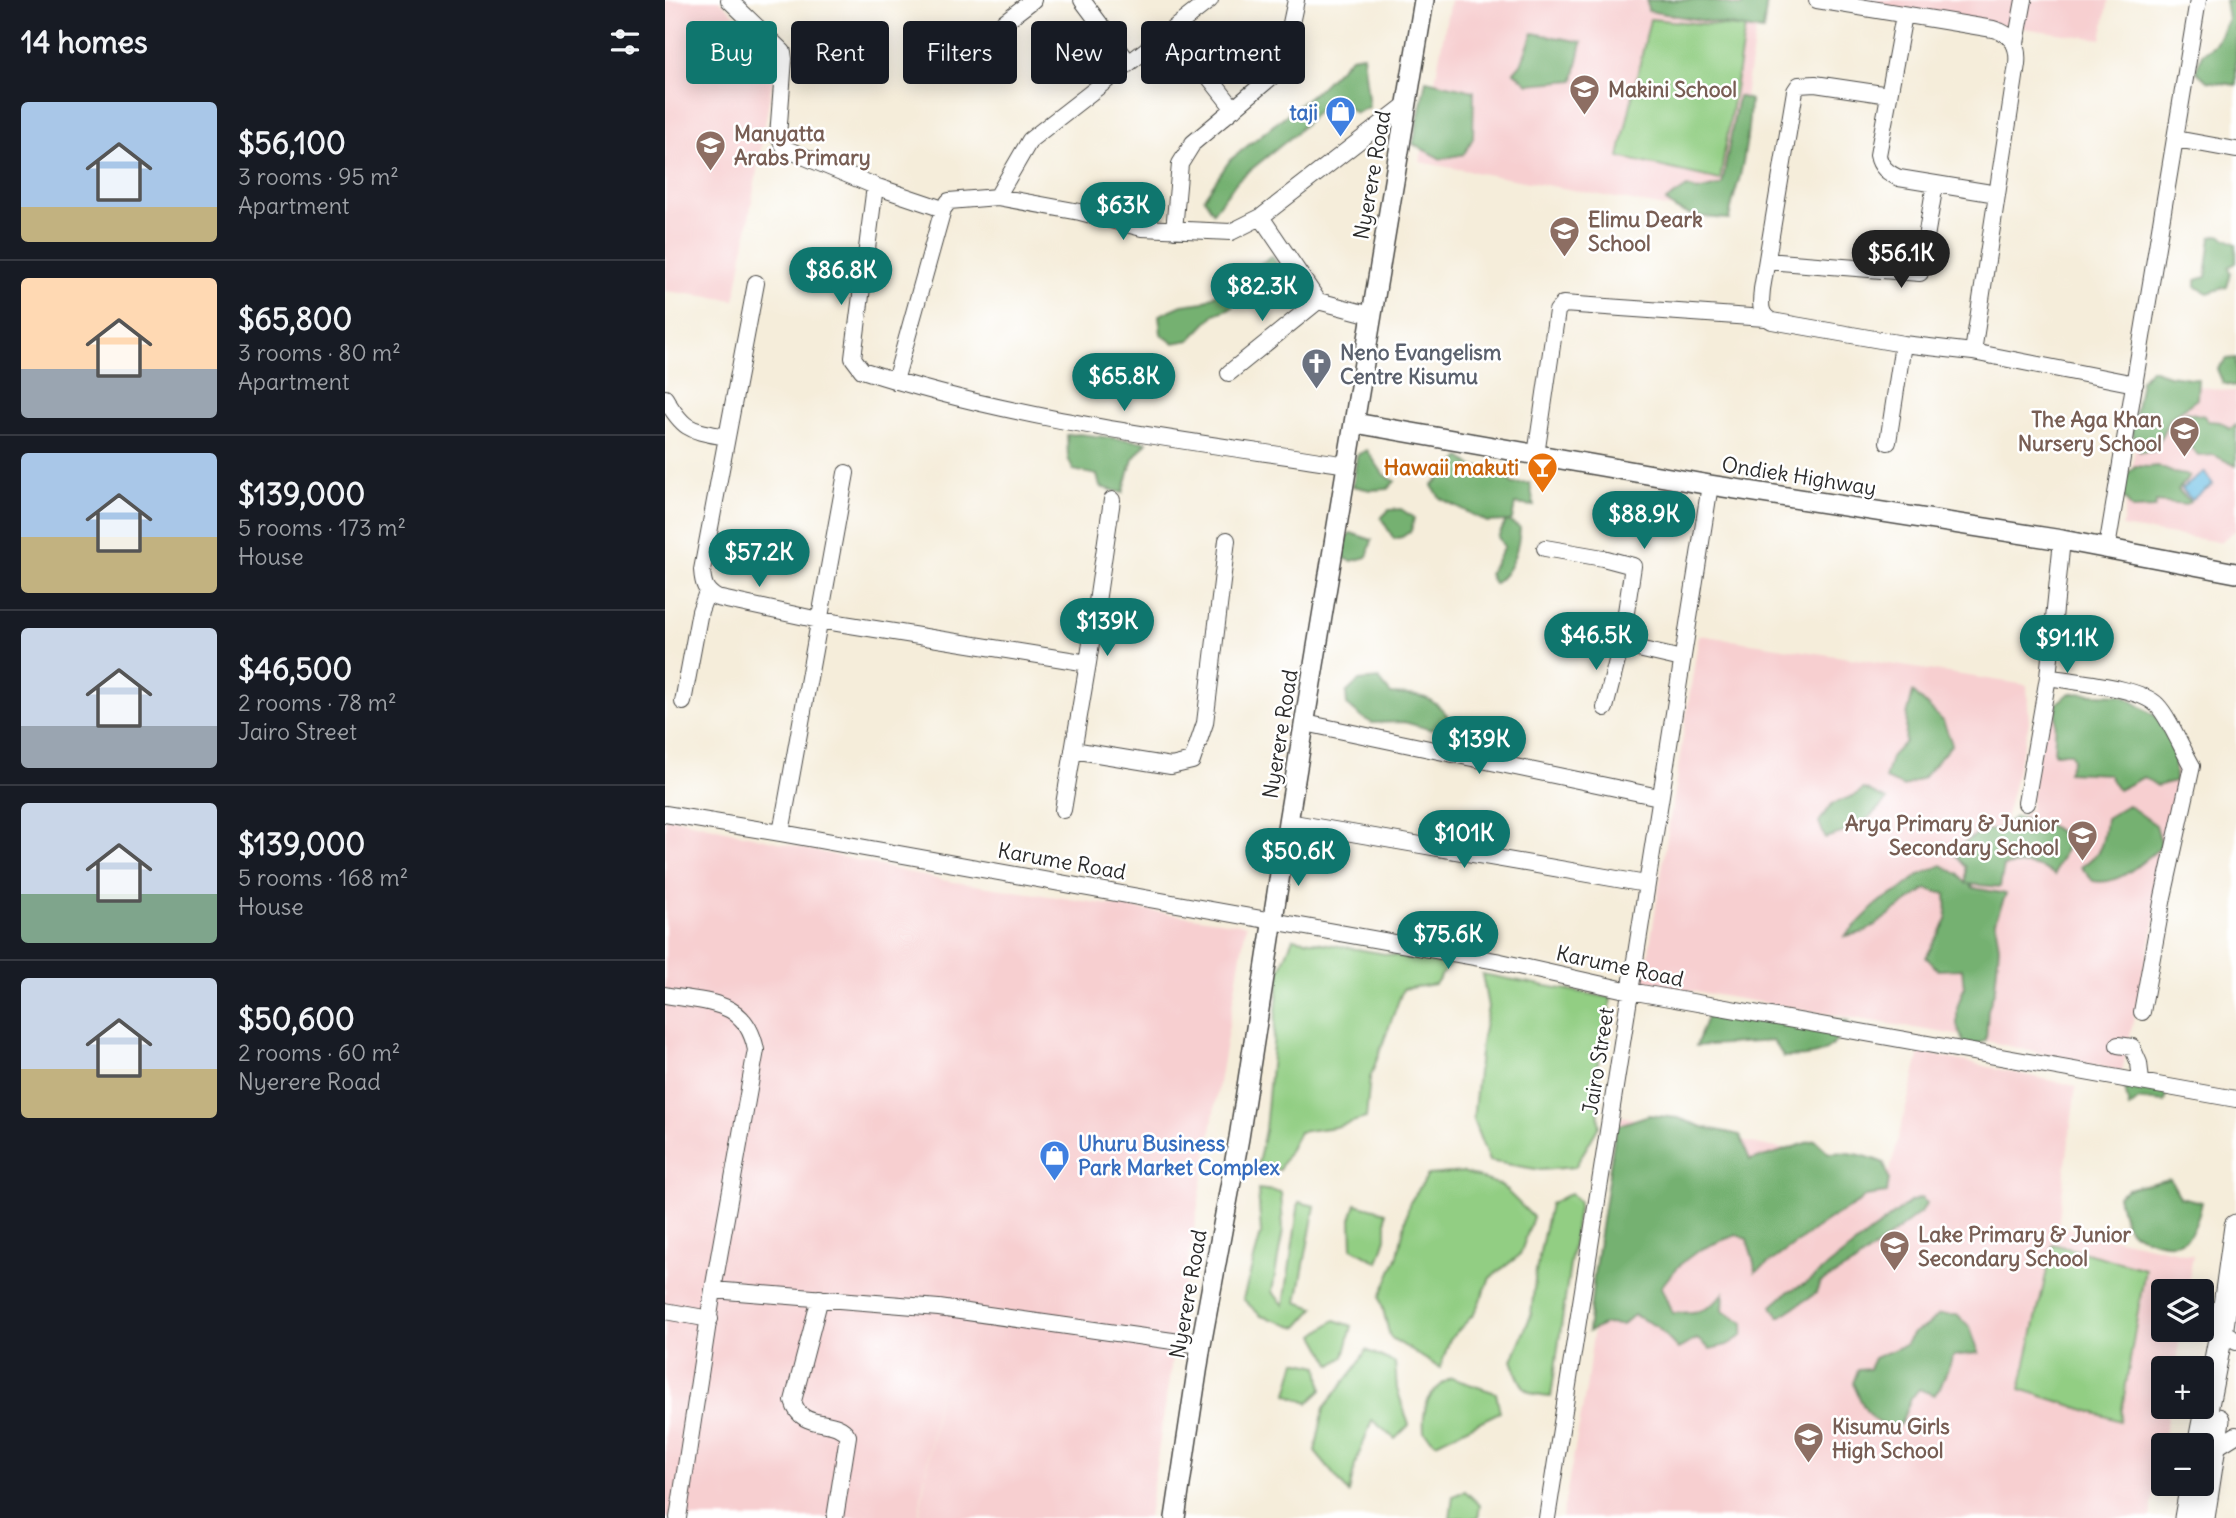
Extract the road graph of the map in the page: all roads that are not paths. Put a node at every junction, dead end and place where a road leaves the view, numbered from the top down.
1 (729, 0) edge
2 (1034, 0) edge
3 (1082, 0) edge
4 (1210, 0) edge
5 (1297, 0) edge
6 (1424, 0) edge
7 (1817, 0) edge
8 (2024, 0) edge
9 (2198, 0) edge
10 (1904, 15) junction
11 (1006, 21) edge
12 (1183, 21) edge
13 (2016, 43) junction
14 (1141, 54) edge
15 (1129, 63) junction
16 (1214, 84) edge
17 (1889, 95) junction
18 (1408, 103) junction
19 (1234, 109) junction
20 (2176, 139) junction
21 (2236, 150) edge
22 (1935, 184) junction
23 (875, 186) junction
24 (1997, 194) junction
25 (997, 197) junction
26 (943, 209) junction
27 (1261, 217) junction
28 (1174, 230) junction
29 (1767, 261) junction
30 (756, 283) dead end
31 (1318, 301) junction
32 (1371, 315) junction
33 (1765, 318) junction
34 (1903, 344) junction
35 (1973, 352) junction
36 (1229, 373) dead end
37 (895, 381) junction
38 (2135, 384) junction
39 (665, 398) edge
40 (1355, 423) junction
41 (726, 437) junction
42 (1888, 442) dead end
43 (1536, 455) junction
44 (1347, 465) junction
45 (846, 473) dead end
46 (1710, 485) junction
47 (1112, 500) dead end
48 (1227, 540) dead end
49 (2062, 540) junction
50 (1545, 548) dead end
51 (2107, 548) junction
52 (2236, 573) edge
53 (707, 592) junction
54 (819, 620) junction
55 (1621, 645) junction
56 (1682, 659) junction
57 (1088, 663) junction
58 (2048, 677) junction
59 (683, 702) dead end
60 (1605, 708) dead end
61 (1305, 723) junction
62 (1073, 750) junction
63 (1660, 797) junction
64 (2026, 803) dead end
65 (1063, 810) dead end
66 (665, 814) edge
67 (1288, 822) junction
68 (781, 833) junction
69 (1646, 884) junction
70 (1273, 921) junction
71 (1629, 991) junction
72 (665, 995) edge
73 (2142, 1012) dead end
74 (2118, 1045) dead end
75 (2141, 1081) junction
76 (2236, 1099) edge
77 (2236, 1226) edge
78 (713, 1290) junction
79 (820, 1298) junction
80 (2236, 1307) edge
81 (665, 1311) edge
82 (710, 1319) junction
83 (2233, 1339) edge
84 (1202, 1345) junction
85 (2209, 1433) edge
86 (2210, 1433) edge
87 (2236, 1435) edge
88 (2214, 1444) edge
89 (2191, 1496) edge
90 (2204, 1496) edge
91 (678, 1518) edge
92 (835, 1518) edge
93 (1175, 1518) edge
94 (1548, 1518) edge
95 (2186, 1518) edge
96 (2203, 1518) edge

1 - 23 street
2 - 11 street
3 - 15 street
4 - 12 street
5 - 19 street
6 - 18 main road, Nyerere Road
7 - 10 street
8 - 13 street
9 - 20 street
10 - 13 street
10 - 17 street
13 - 24 street
14 - 15 street
15 - 25 street
16 - 19 street
17 - 22 street
17 - 29 street
18 - 27 street
18 - 32 main road, Nyerere Road
19 - 28 street
20 - 21 street
20 - 38 street
22 - 24 street
22 - 29 street
23 - 26 street
23 - 37 street
24 - 35 street
25 - 26 street
25 - 28 street
26 - 37 street
27 - 28 street
27 - 31 street
29 - 33 street
30 - 41 street
31 - 32 street
31 - 36 street
32 - 40 main road, Nyerere Road
33 - 34 street
33 - 43 street
34 - 35 street
34 - 42 street
35 - 38 street
37 - 44 street
38 - 51 street
39 - 41 street
40 - 43 main road, Ondiek Highway
40 - 44 main road, Nyerere Road
41 - 53 street
43 - 46 main road, Ondiek Highway
44 - 61 main road, Nyerere Road
45 - 54 street
46 - 49 main road, Ondiek Highway
46 - 56 street, Jairo Street
47 - 57 street
48 - 62 street
49 - 51 main road, Ondiek Highway
49 - 58 street
50 - 55 street
51 - 52 main road, Ondiek Highway
53 - 54 street
53 - 59 street
54 - 57 street
54 - 68 street
55 - 56 street
55 - 60 street
56 - 63 street, Jairo Street
57 - 62 street
58 - 64 street
58 - 73 street
61 - 63 street
61 - 67 main road, Nyerere Road
62 - 65 street
63 - 69 street, Jairo Street
66 - 68 street, Karume Road
67 - 69 street
67 - 70 main road, Nyerere Road
68 - 70 street, Karume Road
69 - 71 street, Jairo Street
70 - 71 street, Karume Road
70 - 84 main road, Nyerere Road
71 - 75 street, Karume Road
71 - 94 street, Jairo Street
72 - 78 street
74 - 75 street
75 - 76 street, Karume Road
77 - 85 highway
78 - 79 street
78 - 82 street
79 - 84 street
79 - 92 street
80 - 83 highway
81 - 82 street
82 - 91 street
83 - 86 highway
84 - 93 main road, Nyerere Road
87 - 88 street
89 - 95 highway
90 - 96 highway

